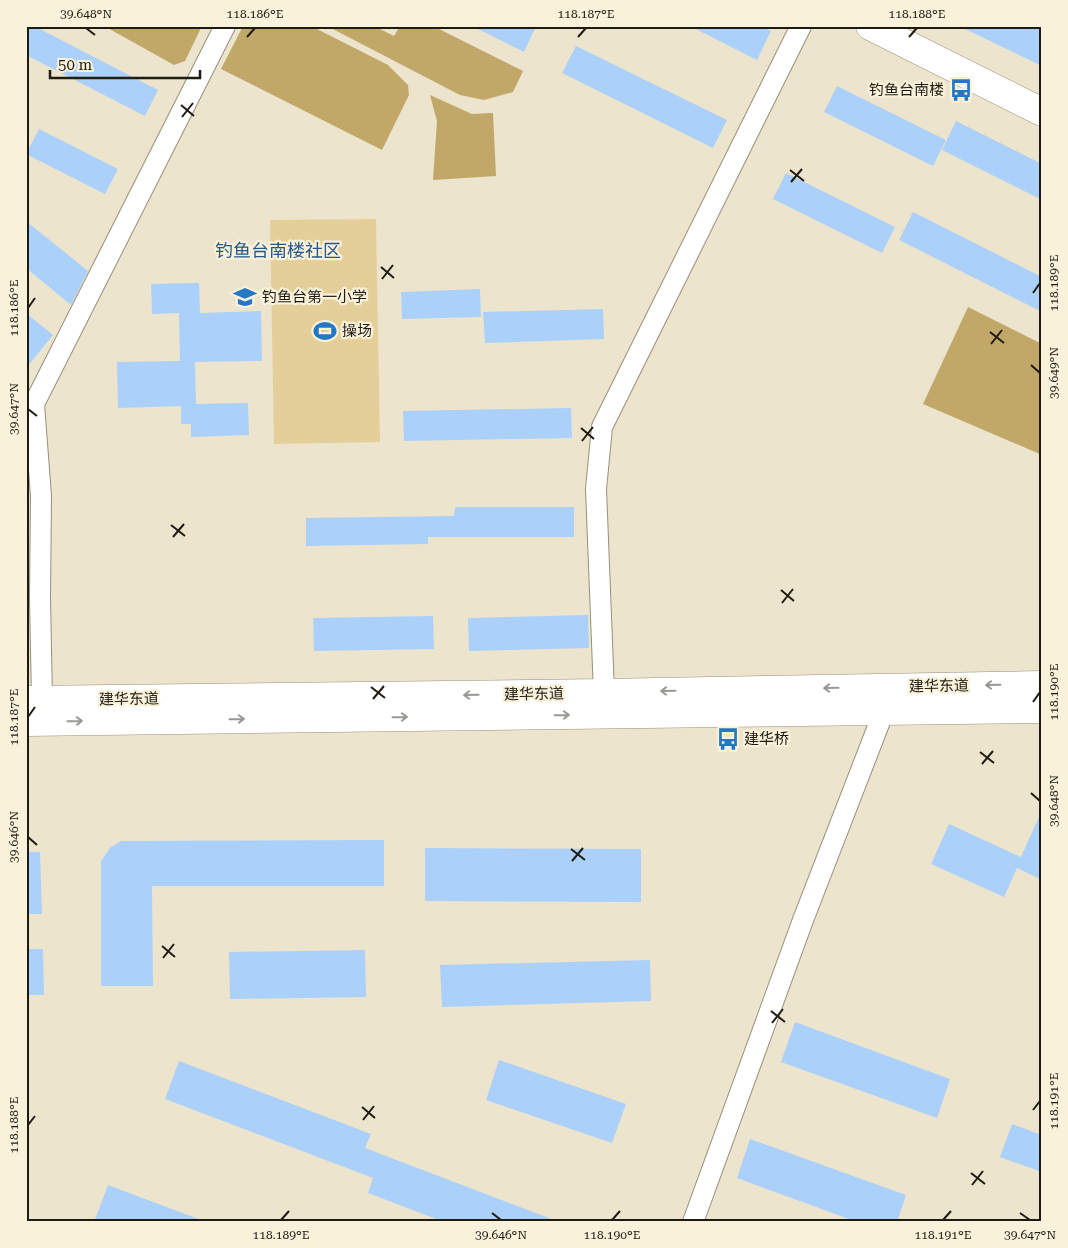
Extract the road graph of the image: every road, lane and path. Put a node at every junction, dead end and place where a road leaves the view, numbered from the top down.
1 (225, 26) edge
2 (801, 26) edge
3 (870, 26) edge
4 (1042, 112) edge
5 (1042, 685) edge
6 (901, 686) junction
7 (604, 693) junction
8 (34, 700) edge
9 (1042, 710) edge
10 (884, 711) junction
11 (26, 722) edge
12 (693, 1222) edge

1 - 8 street
2 - 7 street
3 - 4 main road
5 -> 6 main road, 建华东道
6 -> 7 main road, 建华东道
6 - 10 street
7 -> 8 main road, 建华东道
9 - 10 main road, 建华东道
11 -> 10 main road, 建华东道
10 - 12 street

